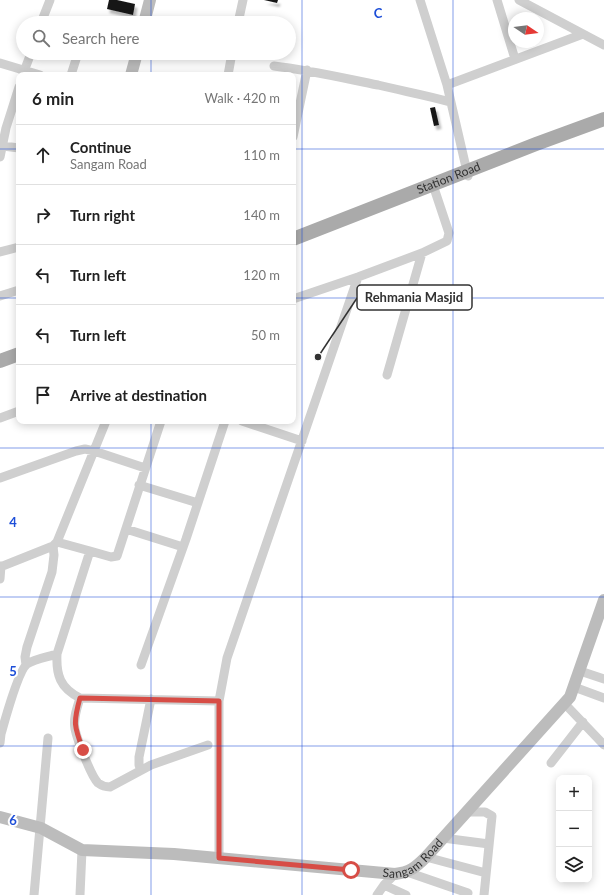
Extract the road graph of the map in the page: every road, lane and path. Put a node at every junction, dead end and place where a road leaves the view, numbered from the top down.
1 (50, 0) edge
2 (150, 0) edge
3 (243, 0) edge
4 (420, 0) edge
5 (497, 0) edge
6 (519, 0) edge
7 (44, 16) edge
8 (146, 16) edge
9 (240, 16) edge
10 (583, 34) junction
11 (604, 45) edge
12 (515, 59) junction
13 (28, 60) edge
14 (76, 60) edge
15 (135, 60) edge
16 (231, 60) edge
17 (0, 63) edge
18 (274, 66) dead end
19 (307, 70) junction
20 (24, 72) edge
21 (72, 72) edge
22 (132, 72) edge
23 (229, 72) edge
24 (447, 85) junction
25 (16, 96) edge
26 (450, 102) junction
27 (604, 119) edge
28 (296, 123) edge
29 (604, 128) edge
30 (3, 146) junction
31 (16, 148) edge
32 (0, 157) edge
33 (467, 174) junction
34 (434, 188) junction
35 (296, 238) edge
36 (296, 246) edge
37 (16, 248) edge
38 (0, 252) edge
39 (422, 253) junction
40 (358, 277) junction
41 (16, 291) edge
42 (0, 296) edge
43 (296, 298) edge
44 (16, 347) edge
45 (0, 353) edge
46 (16, 355) edge
47 (0, 361) edge
48 (387, 375) dead end
49 (16, 412) edge
50 (0, 418) edge
51 (105, 424) edge
52 (160, 424) edge
53 (224, 424) edge
54 (251, 424) edge
55 (302, 441) junction
56 (94, 451) junction
57 (145, 468) junction
58 (0, 478) edge
59 (139, 485) junction
60 (198, 503) junction
61 (126, 529) junction
62 (55, 544) junction
63 (183, 547) junction
64 (90, 551) junction
65 (0, 566) edge
66 (0, 579) edge
67 (604, 600) edge
68 (57, 654) junction
69 (26, 665) junction
70 (141, 665) dead end
71 (580, 671) junction
72 (604, 679) edge
73 (574, 687) junction
74 (80, 698) junction
75 (604, 698) edge
76 (151, 699) junction
77 (219, 701) junction
78 (566, 704) junction
79 (583, 722) junction
80 (48, 738) dead end
81 (0, 743) edge
82 (208, 745) dead end
83 (604, 745) edge
84 (551, 763) dead end
85 (141, 770) junction
86 (467, 812) junction
87 (0, 817) edge
88 (40, 828) junction
89 (443, 838) junction
90 (489, 844) junction
91 (82, 850) junction
92 (426, 857) junction
93 (219, 858) junction
94 (401, 873) junction
95 (486, 873) junction
96 (384, 885) junction
97 (468, 893) dead end
98 (34, 895) edge
99 (80, 895) edge
100 (377, 895) edge
101 (406, 895) edge
102 (484, 895) edge

1 - 7 street
2 - 8 street
3 - 9 street
4 - 24 street
5 - 12 street
6 - 10 street
10 - 11 street
10 - 12 street
12 - 24 street
13 - 20 street
14 - 21 street
15 - 22 street
16 - 23 street
17 - 20 street
18 - 19 street
19 - 26 street
19 - 28 street
24 - 26 street
25 - 30 street
26 - 33 street
27 - 33 main road, Station Road
29 - 33 main road, Station Road
30 - 31 street
30 - 32 street
33 - 34 main road, Station Road
34 - 35 main road, Station Road
34 - 36 main road, Station Road
34 - 39 street
37 - 38 street
39 - 40 street
39 - 48 street
40 - 43 street
40 - 55 street
41 - 42 street
44 - 45 main road
46 - 47 main road
49 - 50 street
51 - 56 street
52 - 57 street
53 - 60 street
54 - 55 street
55 - 77 street
56 - 57 street
56 - 58 street
56 - 62 street
57 - 59 street
59 - 60 street
59 - 61 street
60 - 63 street
61 - 63 street
61 - 64 street
62 - 64 street
62 - 65 street
62 - 69 street
63 - 70 street
64 - 68 street
65 - 66 street
67 - 71 street, Sangam Road
68 - 69 street
68 - 74 street
69 - 81 street
71 - 72 street
71 - 73 street, Sangam Road
73 - 75 street
73 - 78 street, Sangam Road
74 - 76 street
74 - 85 street
76 - 77 street
76 - 85 street
77 - 93 street
78 - 79 street
78 - 86 street, Sangam Road
79 - 83 street
79 - 84 street
80 - 88 street
82 - 85 street
86 - 89 street, Sangam Road
86 - 90 street
87 - 88 street, Sangam Road
88 - 91 street, Sangam Road
88 - 98 street
89 - 90 street
89 - 92 street, Sangam Road
90 - 95 street
91 - 93 street, Sangam Road
91 - 99 street
92 - 94 street, Sangam Road
92 - 95 street
93 - 94 street, Sangam Road
94 - 96 street
94 - 97 street
95 - 102 street
96 - 100 street
96 - 101 street

